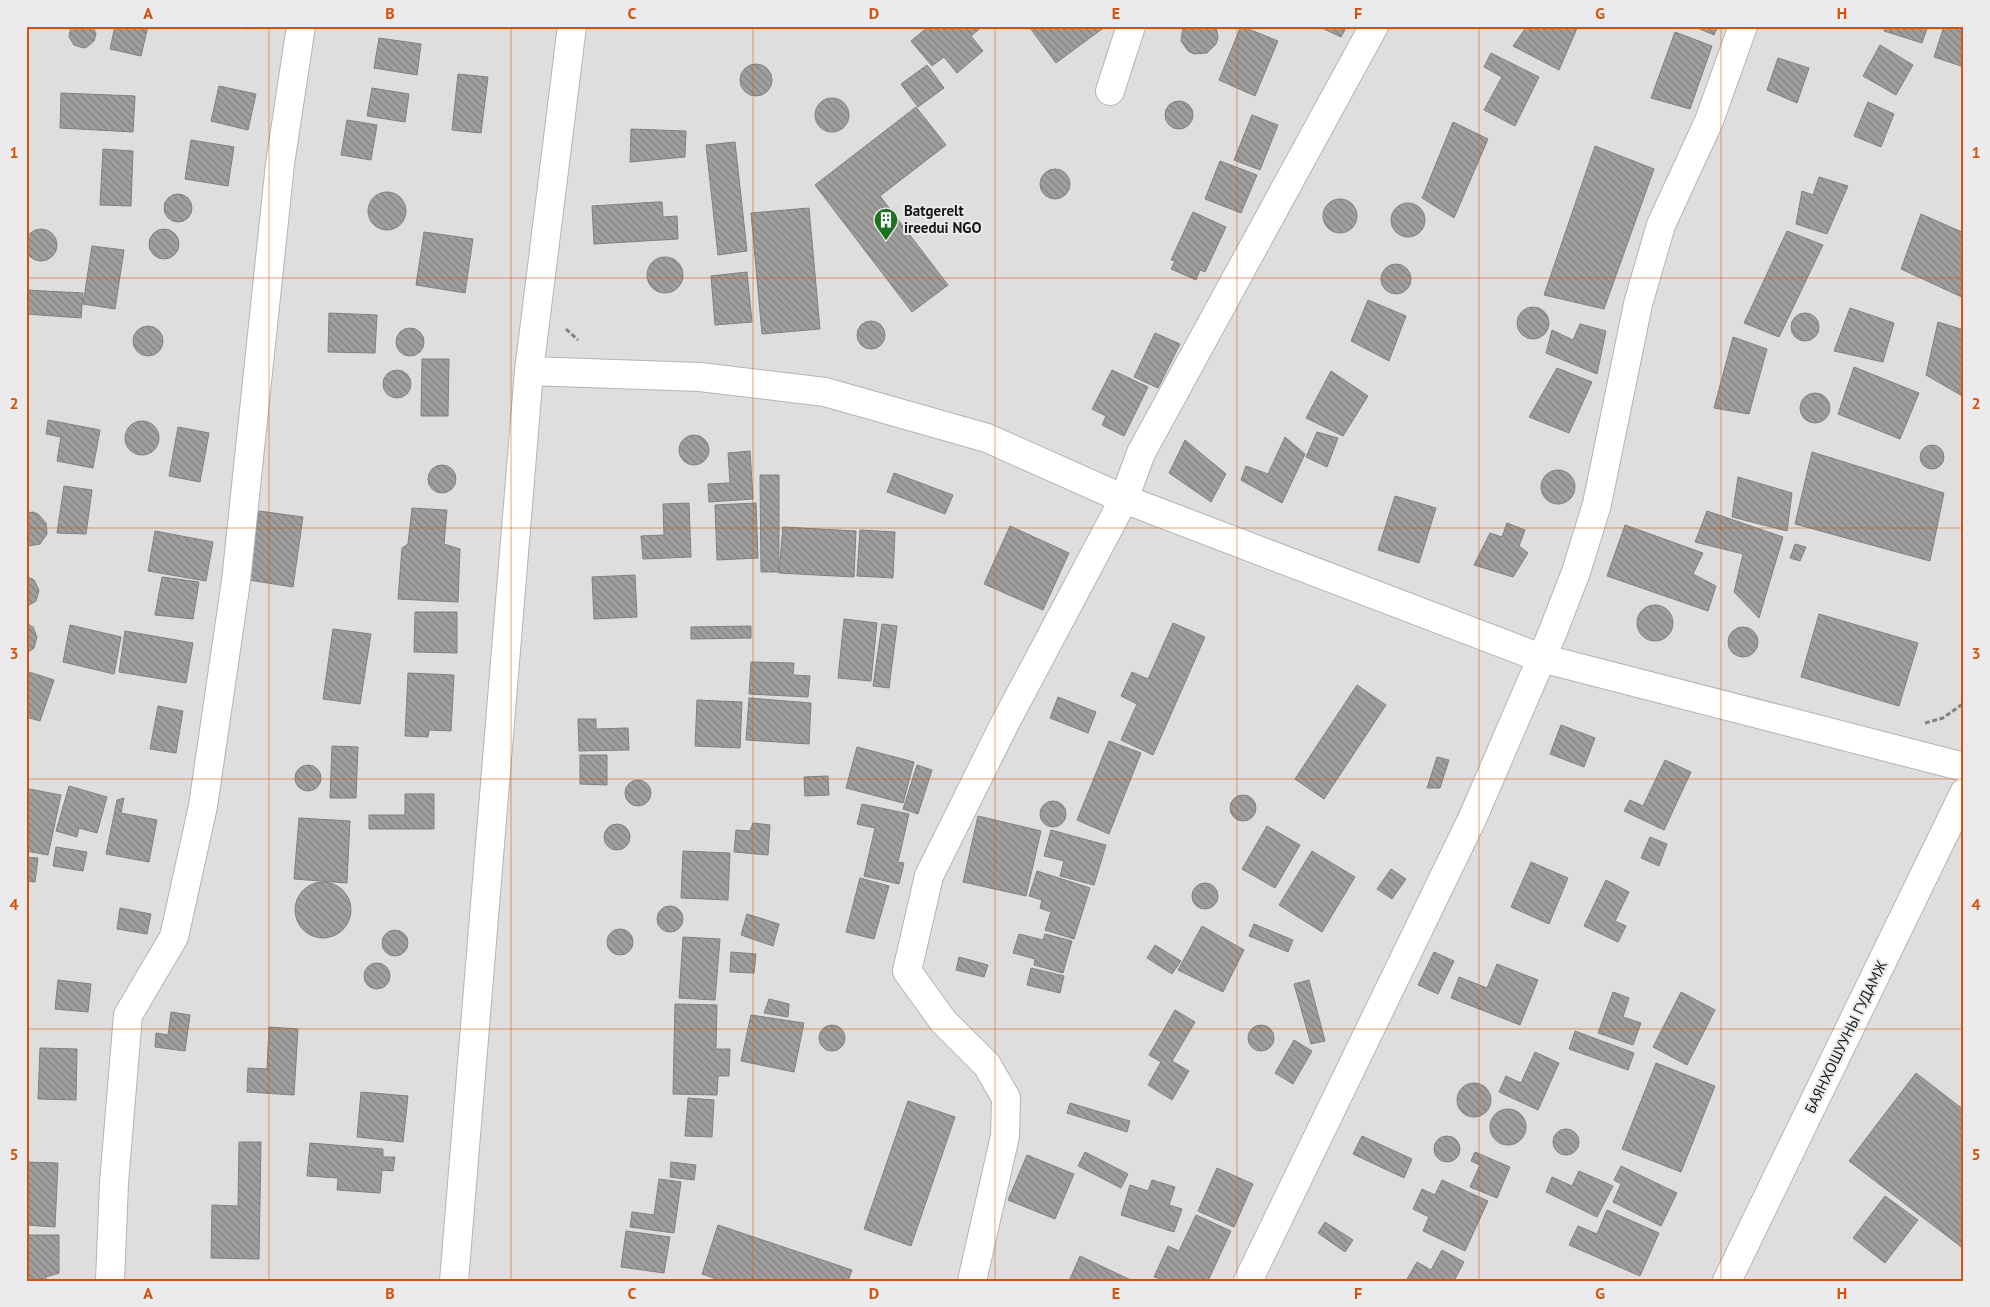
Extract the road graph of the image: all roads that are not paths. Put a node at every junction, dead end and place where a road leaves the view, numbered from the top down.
1 (301, 26) edge
2 (572, 26) edge
3 (1131, 26) edge
4 (1374, 26) edge
5 (1744, 26) edge
6 (1110, 91) dead end
7 (529, 371) junction
8 (1124, 499) junction
9 (1541, 658) junction
10 (1964, 767) edge
11 (1964, 793) edge
12 (110, 1281) edge
13 (454, 1281) edge
14 (972, 1281) edge
15 (1248, 1281) edge
16 (1727, 1281) edge

1 - 12 street
2 - 7 street
3 - 6 street
4 - 8 street
5 - 9 street
7 - 8 street
7 - 13 street
8 - 9 street
8 - 14 street
9 - 10 street
9 - 15 street
11 - 16 street, БАЯНХОШУУНЫ ГУДАМЖ

